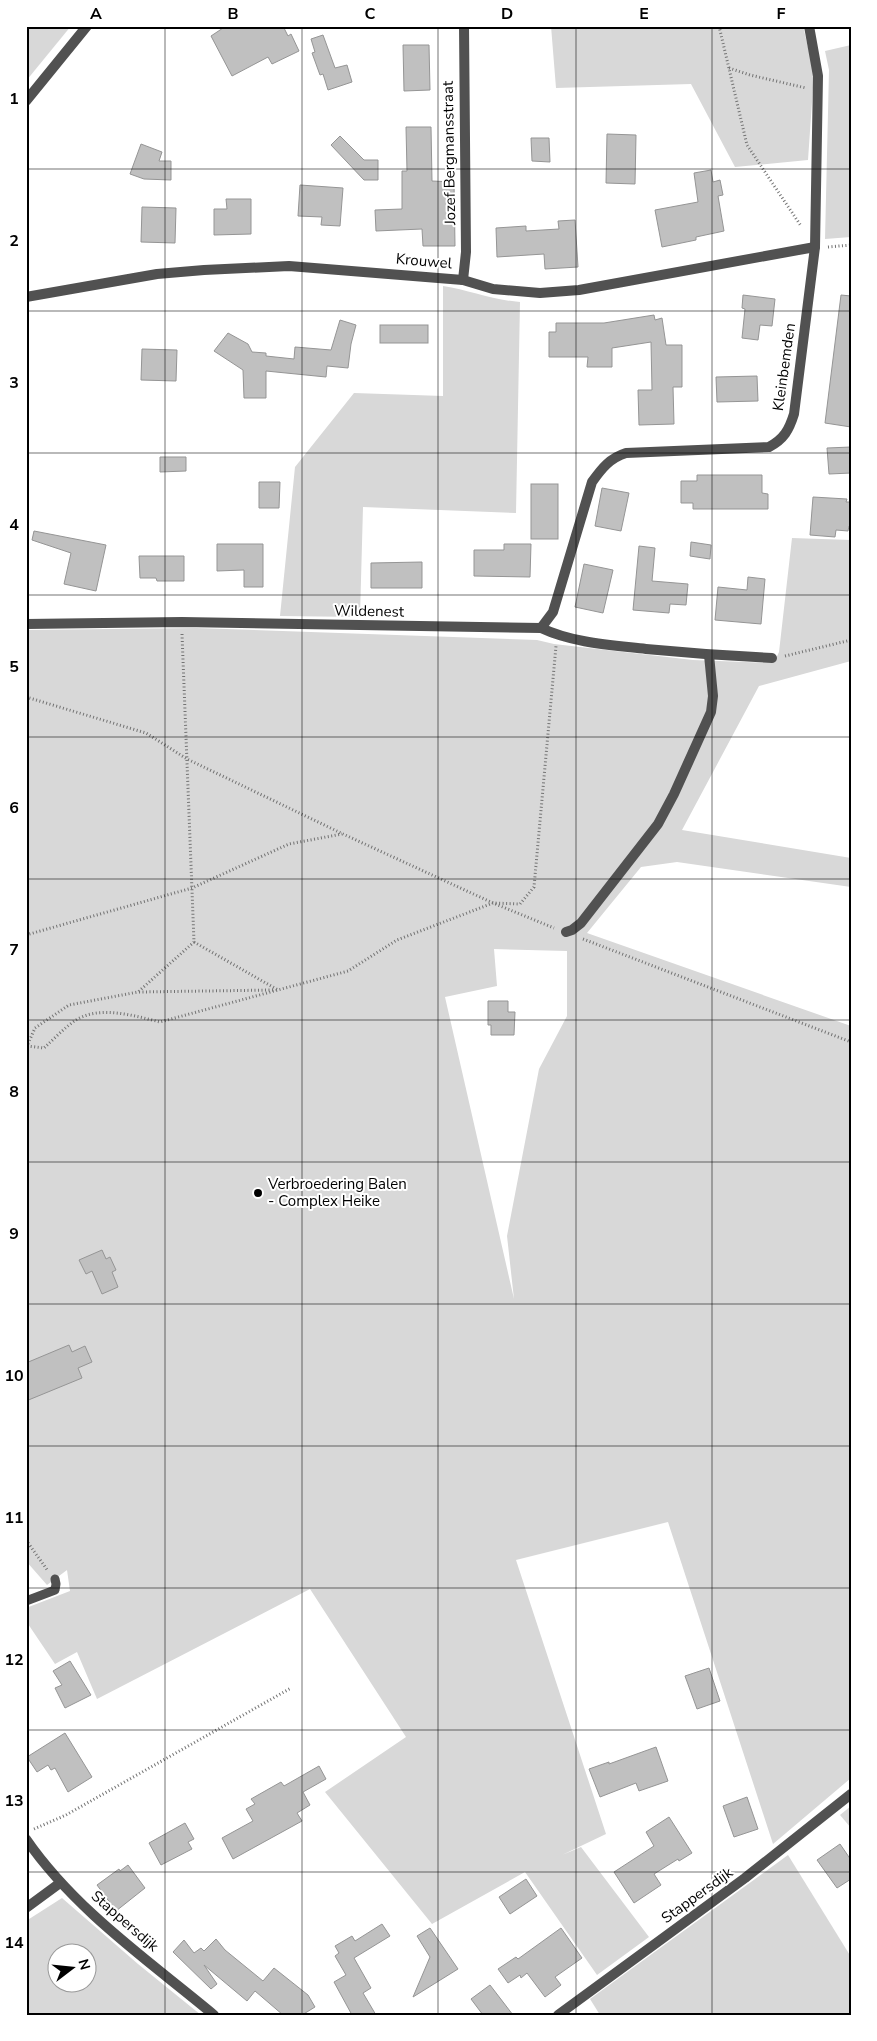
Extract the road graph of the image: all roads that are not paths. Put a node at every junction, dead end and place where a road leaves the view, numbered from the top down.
1 (88, 26) edge
2 (464, 26) edge
3 (809, 26) edge
4 (26, 101) edge
5 (815, 248) junction
6 (463, 280) junction
7 (26, 297) edge
8 (26, 624) edge
9 (541, 628) junction
10 (709, 655) junction
11 (772, 658) road end
12 (566, 932) road end
13 (54, 1579) road end
14 (26, 1601) edge
15 (851, 1794) edge
16 (26, 1839) edge
17 (60, 1883) junction
18 (26, 1908) edge
19 (214, 2015) edge
20 (558, 2015) edge

1 - 4 street
2 - 6 street, Jozef Bergmansstraat
3 - 5 street, Kleinbemden
5 - 6 street, Krouwel
5 - 9 street, Kleinbemden
6 - 7 street, Krouwel
8 - 9 street, Wildenest
9 - 10 street, Wildenest
10 - 11 street, Wildenest
10 - 12 street
13 - 14 lane
15 - 20 street, Stappersdijk
16 - 17 street, Stappersdijk
17 - 18 street
17 - 19 street, Stappersdijk

